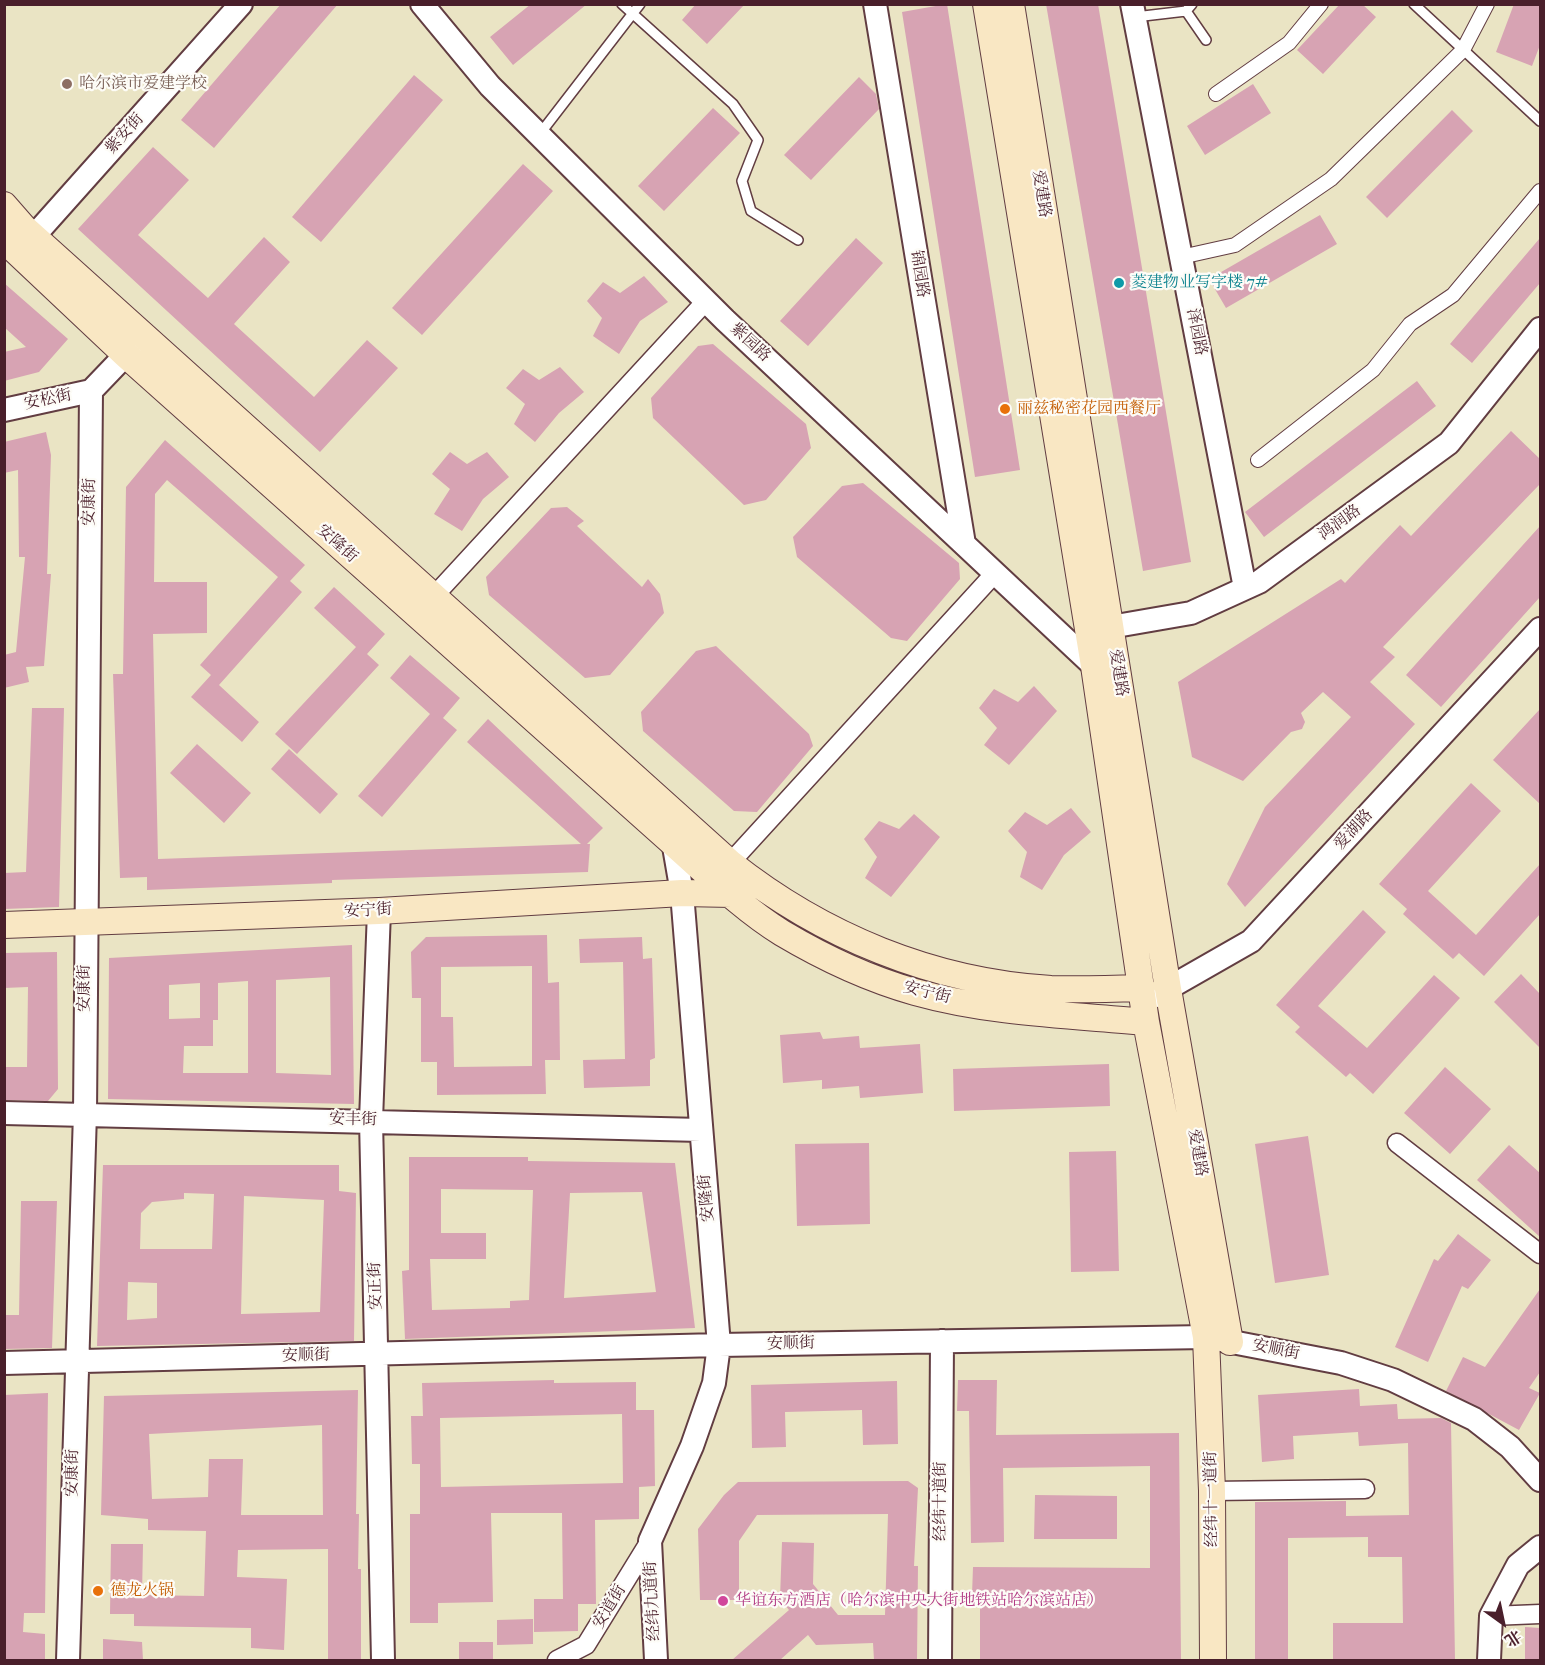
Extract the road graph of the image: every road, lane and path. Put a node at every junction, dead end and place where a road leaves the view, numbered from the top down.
1 (241, 4) edge
2 (422, 4) edge
3 (622, 4) edge
4 (640, 4) edge
5 (875, 4) edge
6 (986, 4) edge
7 (1011, 4) edge
8 (1320, 4) edge
9 (1414, 4) edge
10 (1487, 4) edge
11 (1189, 8) edge
12 (1134, 11) edge
13 (633, 13) junction
14 (1206, 40) dead end
15 (1463, 50) junction
16 (1216, 94) dead end
17 (1540, 121) edge
18 (539, 135) junction
19 (1540, 191) edge
20 (4, 205) edge
21 (34, 236) junction
22 (4, 240) edge
23 (798, 240) dead end
24 (1181, 257) junction
25 (706, 301) junction
26 (1540, 329) edge
27 (144, 335) junction
28 (126, 355) junction
29 (92, 391) junction
30 (4, 410) edge
31 (1258, 460) dead end
32 (964, 544) junction
33 (995, 573) junction
34 (1245, 588) junction
35 (435, 596) junction
36 (1111, 627) junction
37 (1540, 628) edge
38 (1086, 631) junction
39 (1094, 666) junction
40 (666, 804) junction
41 (673, 843) junction
42 (730, 863) junction
43 (682, 893) junction
44 (732, 894) junction
45 (378, 911) junction
46 (84, 922) junction
47 (4, 925) edge
48 (1168, 988) junction
49 (1144, 1004) junction
50 (4, 1113) edge
51 (85, 1113) junction
52 (371, 1120) junction
53 (701, 1130) junction
54 (1397, 1143) dead end
55 (1540, 1254) edge
56 (1218, 1339) junction
57 (942, 1341) junction
58 (719, 1345) junction
59 (378, 1354) junction
60 (76, 1361) junction
61 (4, 1363) edge
62 (1540, 1480) edge
63 (1365, 1489) dead end
64 (1212, 1491) junction
65 (650, 1540) junction
66 (1540, 1547) edge
67 (1540, 1614) edge
68 (1491, 1616) junction
69 (68, 1660) edge
70 (383, 1660) edge
71 (557, 1660) edge
72 (656, 1660) edge
73 (940, 1660) edge
74 (1213, 1660) edge
75 (1489, 1660) edge

1 - 21 street, 紫安街
2 - 18 street, 紫园路
3 - 13 lane
4 - 13 lane
5 - 32 street, 锦园路
6 - 38 main road, 爱建路
7 - 36 main road, 爱建路
8 - 16 street
9 - 15 lane
10 - 15 street
11 - 12 lane
11 - 14 lane
12 - 24 street, 泽园路
13 - 18 lane
13 - 23 lane
15 - 17 lane
15 - 24 street
18 - 25 street, 紫园路
19 - 31 street
20 - 21 main road, 安隆街
21 - 27 main road, 安隆街
22 - 28 main road, 安隆街
24 - 34 street, 泽园路
25 - 32 street, 紫园路
25 - 35 street
26 - 34 street, 鸿润路
27 - 28 street
27 - 35 main road, 安隆街
28 - 29 street
28 - 41 main road, 安隆街
29 - 30 street, 安松街
29 - 46 street, 安康街
32 - 33 street, 紫园路
33 - 39 street, 紫园路
33 - 42 street
34 - 36 street, 鸿润路
35 - 40 main road, 安隆街
36 - 38 street, 鸿润路
36 - 48 main road, 爱建路
37 - 48 street, 爱湖路
38 - 39 main road, 爱建路
39 - 49 main road, 爱建路
40 - 41 street, 安隆街
40 - 42 main road, 安隆街
41 - 43 street, 安隆街
41 - 44 main road, 安宁街
42 - 49 main road, 安隆街
43 - 44 main road, 安宁街
43 - 45 main road, 安宁街
43 - 53 street, 安隆街
44 - 49 main road, 安宁街
45 - 46 main road, 安宁街
45 - 52 street, 安正街
46 - 47 main road, 安宁街
46 - 51 street, 安康街
48 - 49 street, 爱湖路
48 - 56 main road, 爱建路
49 - 56 main road, 爱建路
50 - 51 street, 安丰街
51 - 52 street, 安丰街
51 - 60 street, 安康街
52 - 53 street, 安丰街
52 - 59 street, 安正街
53 - 58 street, 安隆街
54 - 55 street
56 - 57 street, 安顺街
56 - 62 street, 安顺街
56 - 64 main road, 经纬十一道街
57 - 58 street, 安顺街
57 - 73 street, 经纬十道街
58 - 59 street, 安顺街
58 - 65 street, 安隆街
59 - 60 street, 安顺街
59 - 70 street, 安正街
60 - 61 street, 安顺街
60 - 69 street, 安康街
63 - 64 street
64 - 74 main road, 经纬十一道街
65 - 71 street, 安道街
65 - 72 street, 经纬九道街
66 - 68 street
67 - 68 street
68 - 75 street

